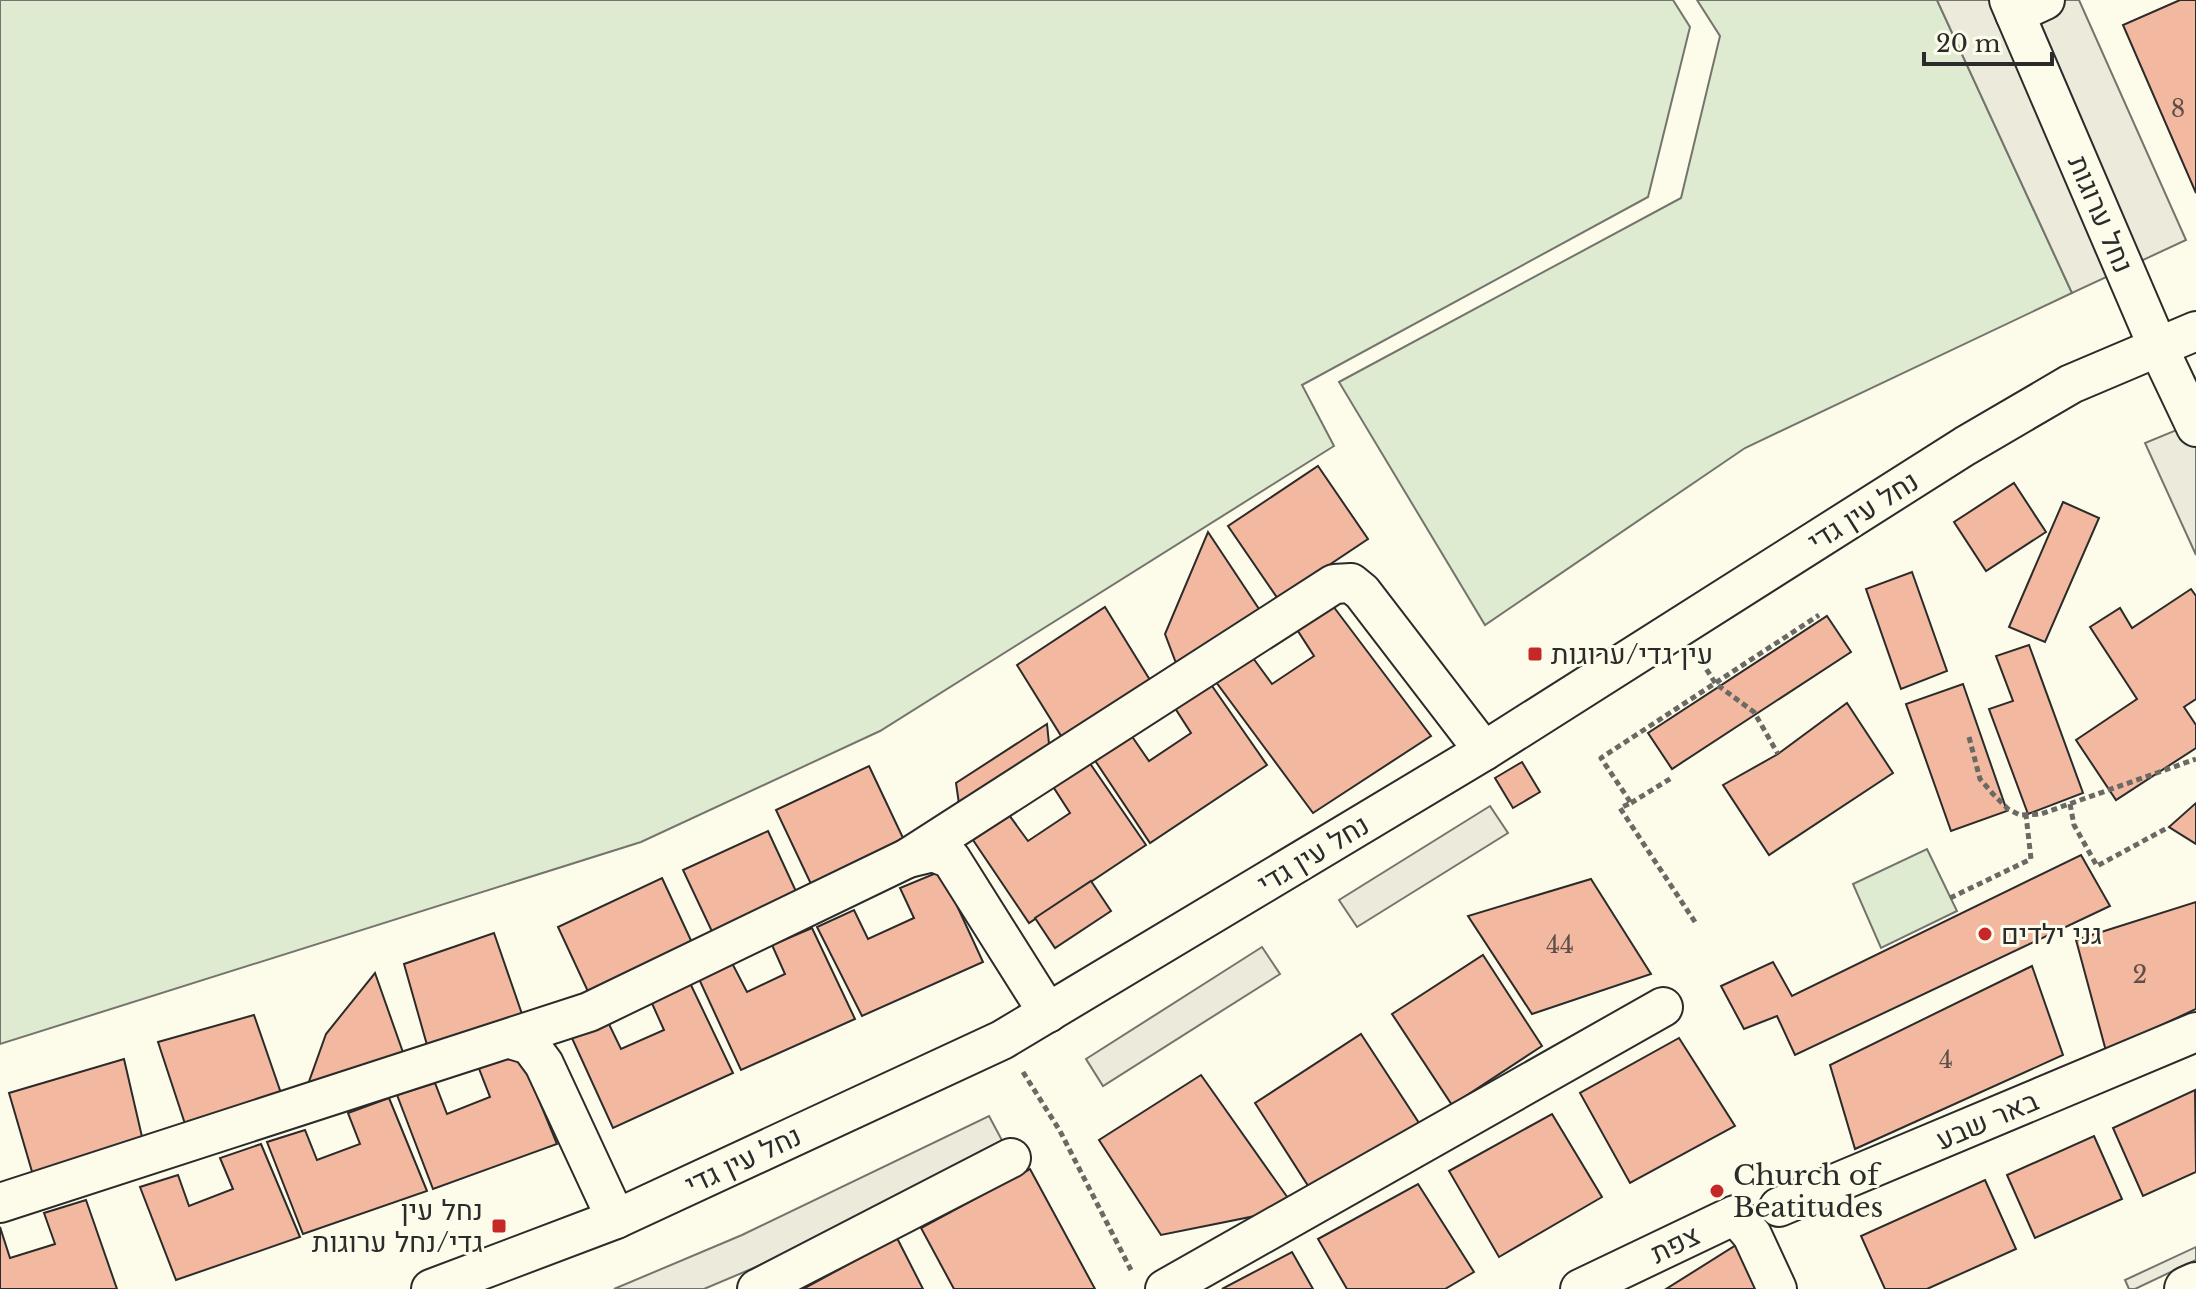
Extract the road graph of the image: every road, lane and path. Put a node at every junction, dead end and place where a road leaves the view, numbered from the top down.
1 (2023, 5) edge
2 (2196, 331) edge
3 (2158, 347) junction
4 (2196, 427) edge
5 (1819, 615) dead end
6 (1678, 628) junction
7 (1716, 684) junction
8 (1969, 737) dead end
9 (1484, 751) junction
10 (1778, 754) dead end
11 (2196, 759) edge
12 (1673, 777) dead end
13 (1631, 803) junction
14 (2070, 804) junction
15 (2026, 815) junction
16 (2169, 827) dead end
17 (908, 858) junction
18 (1950, 898) dead end
19 (1695, 922) dead end
20 (1663, 1007) dead end
21 (1048, 1013) junction
22 (2196, 1032) edge
23 (510, 1039) junction
24 (1002, 1040) junction
25 (1011, 1158) dead end
26 (0, 1203) edge
27 (1779, 1207) dead end
28 (616, 1219) junction
29 (1149, 1282) edge
30 (2196, 1285) edge
31 (432, 1289) edge
32 (757, 1289) edge
33 (1580, 1289) edge
34 (1777, 1289) edge
35 (2187, 1289) edge

1 - 3 street, נחל ערוגות
2 - 3 street, נחל עין גדי
3 - 4 street, נחל ערוגות
3 - 6 street, נחל עין גדי
5 - 7 path
6 - 7 path
6 - 9 street, נחל עין גדי
7 - 10 path
7 - 13 path
8 - 15 path
9 - 17 street
9 - 21 street, נחל עין גדי
11 - 14 path
12 - 13 path
13 - 19 path
14 - 15 path
14 - 16 path
15 - 18 path
17 - 21 street
17 - 23 street
20 - 29 street
21 - 24 street, נחל עין גדי
22 - 27 street, באר שבע
23 - 26 street
23 - 28 street
24 - 28 street, נחל עין גדי
24 - 29 path
25 - 32 street
28 - 31 street, נחל עין גדי
30 - 35 main road
33 - 34 street, צפת

